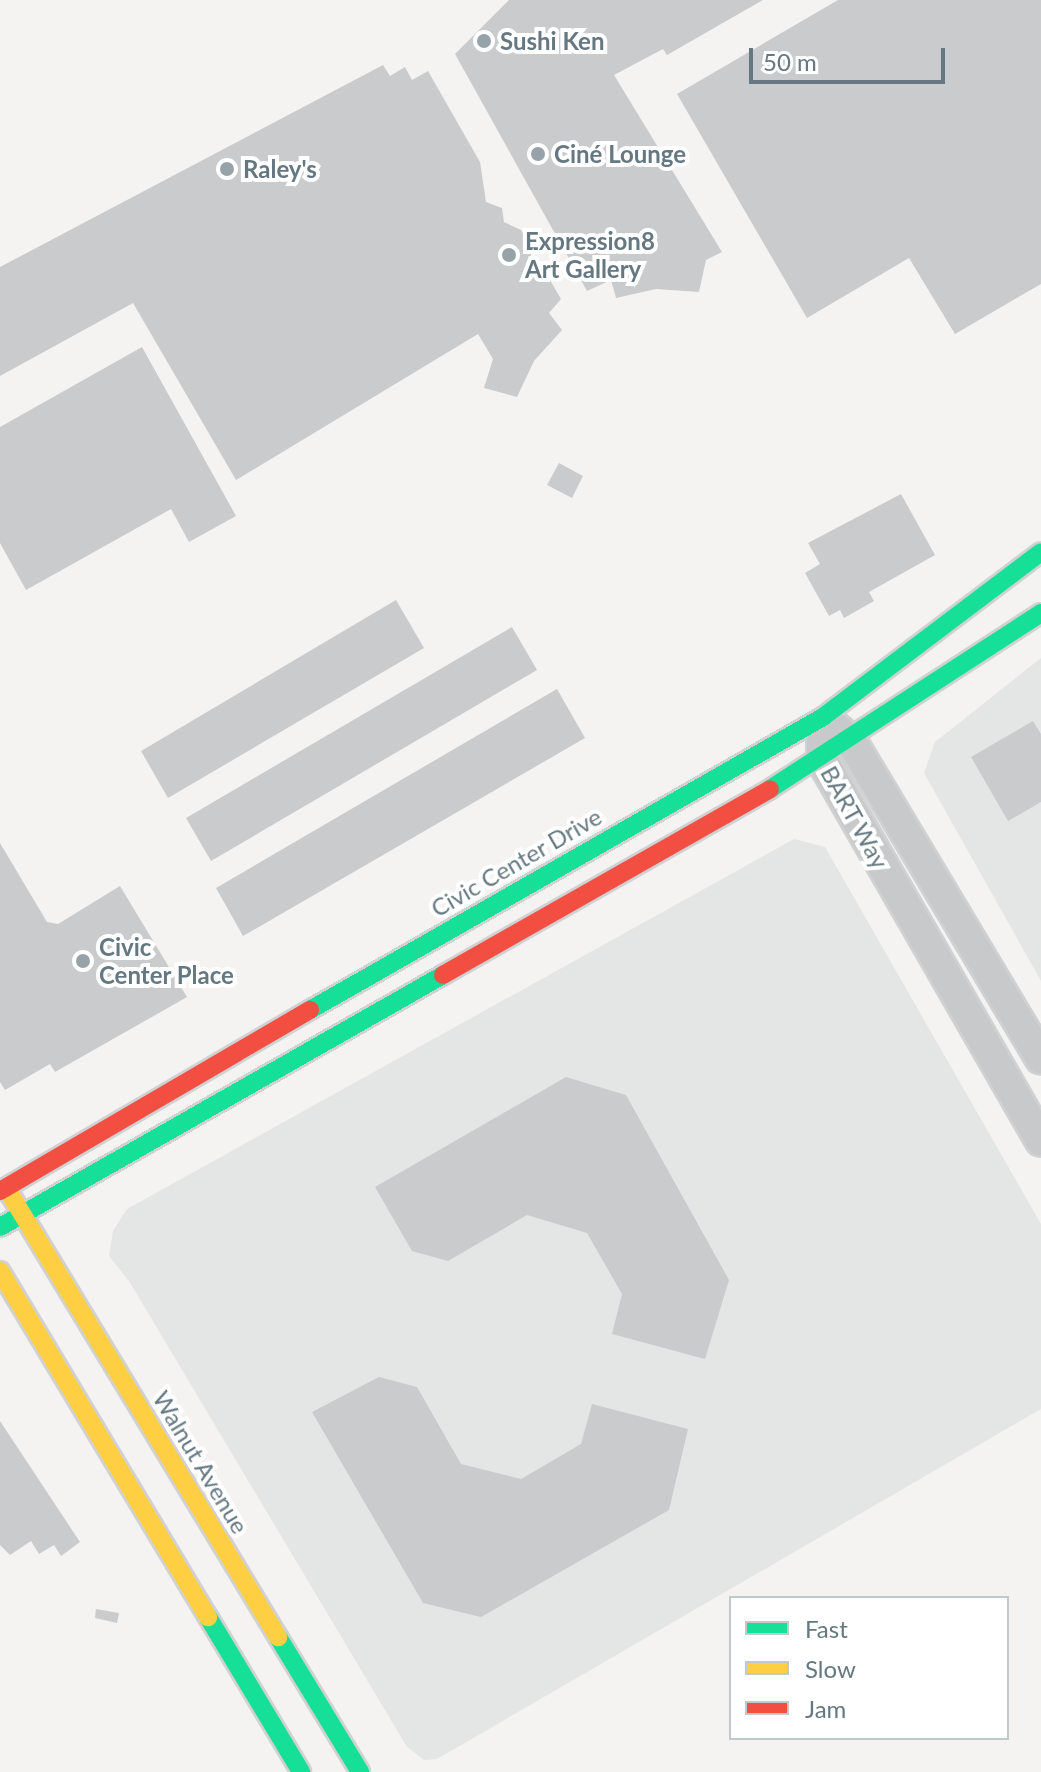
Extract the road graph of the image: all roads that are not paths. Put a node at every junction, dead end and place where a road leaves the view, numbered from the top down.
1 (1041, 552) edge
2 (1041, 613) edge
3 (823, 717) junction
4 (851, 741) junction
5 (822, 760) junction
6 (1041, 1059) edge
7 (1041, 1141) edge
8 (2, 1185) edge
9 (22, 1214) junction
10 (0, 1227) edge
11 (0, 1271) edge
12 (301, 1772) edge
13 (360, 1772) edge

1 - 3 main road, Civic Center Drive
2 - 4 main road
3 - 4 street, BART Way
3 - 5 street, BART Way
3 - 8 main road, Civic Center Drive
4 - 5 main road
4 - 6 street, BART Way
5 - 7 street, BART Way
5 - 9 main road
8 - 9 main road, Walnut Avenue
9 - 10 main road
9 - 13 main road, Walnut Avenue
11 - 12 main road

